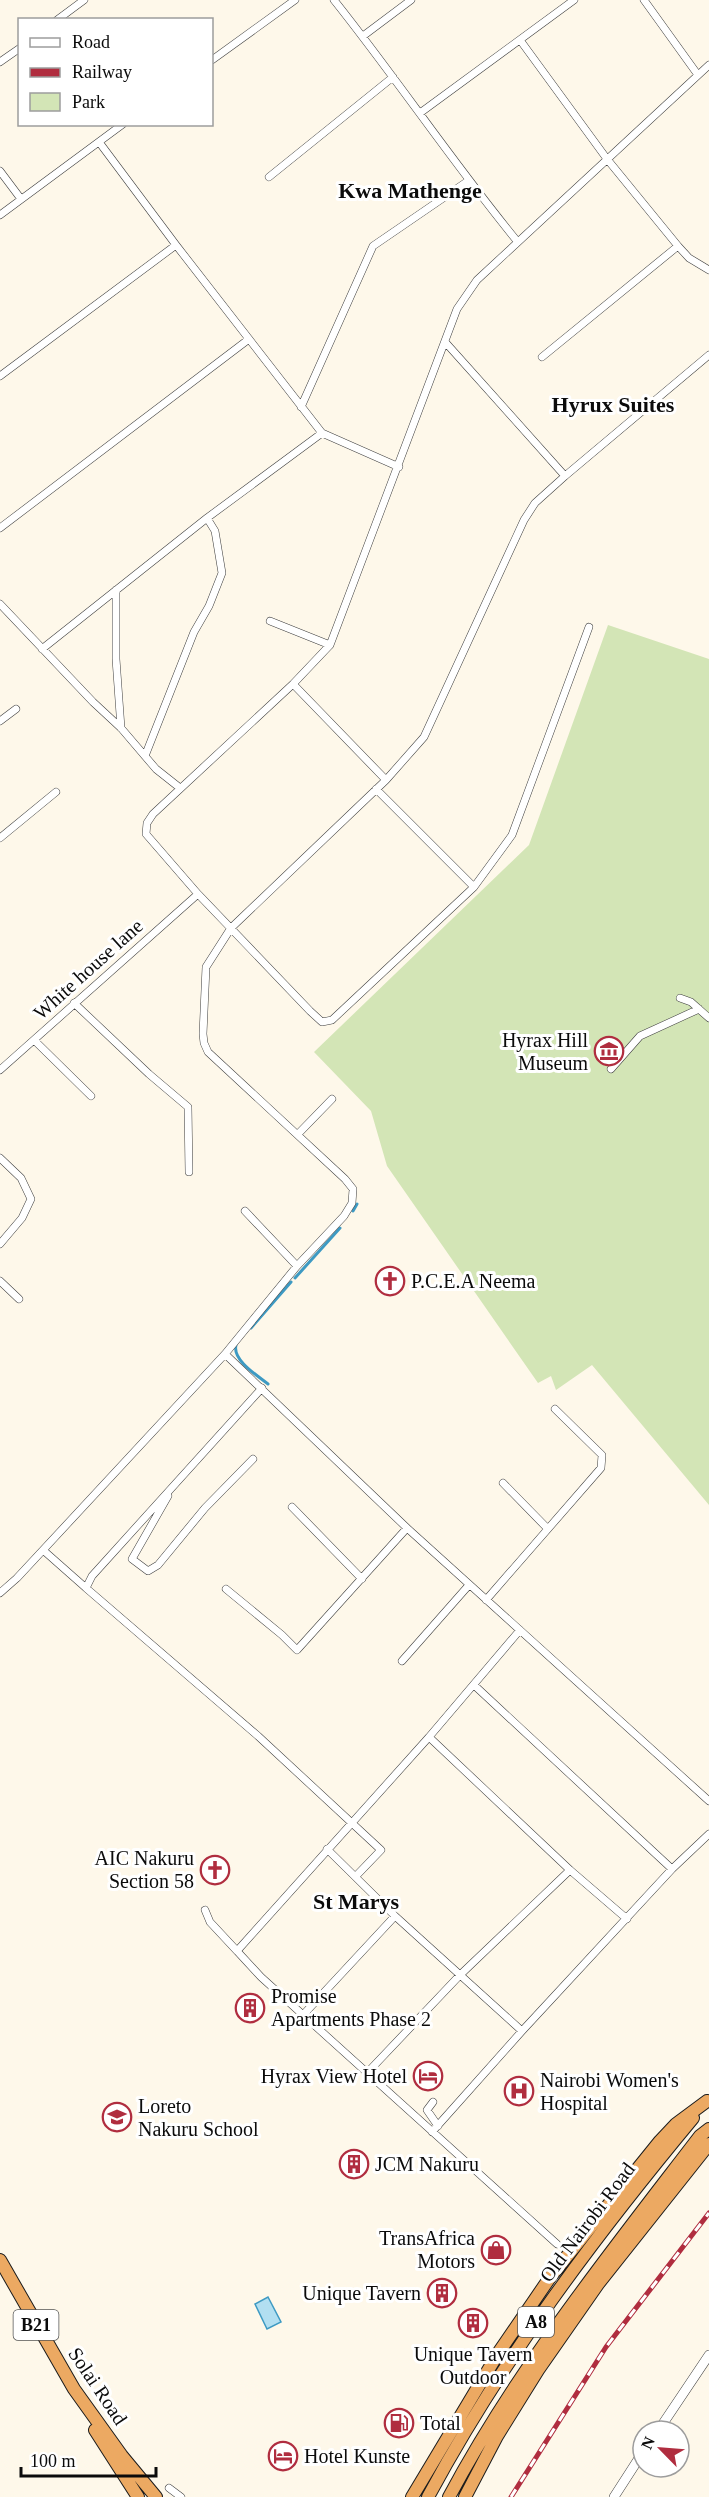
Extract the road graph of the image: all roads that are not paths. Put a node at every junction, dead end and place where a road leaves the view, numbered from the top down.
1 (295, 0) edge
2 (334, 0) edge
3 (411, 0) edge
4 (574, 0) edge
5 (644, 0) edge
6 (79, 1) edge
7 (59, 18) edge
8 (363, 36) junction
9 (520, 40) junction
10 (18, 49) edge
11 (213, 59) edge
12 (0, 62) edge
13 (709, 65) edge
14 (698, 75) junction
15 (393, 77) junction
16 (420, 113) junction
17 (120, 126) edge
18 (99, 142) junction
19 (607, 159) junction
20 (0, 171) edge
21 (269, 177) dead end
22 (468, 181) junction
23 (21, 199) junction
24 (0, 215) edge
25 (518, 241) junction
26 (176, 245) junction
27 (678, 246) junction
28 (709, 270) edge
29 (249, 339) junction
30 (446, 343) junction
31 (709, 355) edge
32 (542, 357) dead end
33 (0, 376) edge
34 (301, 407) junction
35 (322, 433) junction
36 (399, 467) junction
37 (565, 476) junction
38 (207, 518) junction
39 (0, 528) edge
40 (117, 590) junction
41 (0, 604) edge
42 (270, 621) dead end
43 (589, 627) dead end
44 (330, 645) junction
45 (42, 649) junction
46 (293, 684) junction
47 (16, 709) dead end
48 (0, 721) edge
49 (121, 728) junction
50 (145, 756) junction
51 (386, 780) junction
52 (180, 788) junction
53 (376, 789) junction
54 (56, 792) dead end
55 (0, 838) edge
56 (474, 887) junction
57 (198, 894) junction
58 (231, 928) junction
59 (680, 998) dead end
60 (74, 1003) junction
61 (699, 1009) junction
62 (709, 1018) edge
63 (33, 1040) junction
64 (611, 1069) dead end
65 (0, 1070) edge
66 (92, 1096) dead end
67 (332, 1099) dead end
68 (298, 1134) junction
69 (0, 1158) edge
70 (189, 1172) dead end
71 (245, 1210) dead end
72 (0, 1244) edge
73 (297, 1266) junction
74 (0, 1281) edge
75 (19, 1299) dead end
76 (225, 1354) junction
77 (262, 1388) junction
78 (555, 1408) dead end
79 (253, 1459) dead end
80 (175, 1483) junction
81 (503, 1483) dead end
82 (292, 1507) dead end
83 (407, 1528) junction
84 (547, 1528) junction
85 (43, 1550) junction
86 (362, 1579) junction
87 (470, 1585) junction
88 (86, 1588) junction
89 (226, 1589) dead end
90 (0, 1593) edge
91 (486, 1600) junction
92 (520, 1630) junction
93 (402, 1661) dead end
94 (474, 1685) junction
95 (429, 1737) junction
96 (709, 1801) edge
97 (352, 1823) junction
98 (709, 1834) edge
99 (327, 1849) junction
100 (672, 1869) junction
101 (570, 1870) junction
102 (356, 1876) junction
103 (205, 1911) dead end
104 (395, 1916) junction
105 (627, 1919) junction
106 (237, 1951) junction
107 (460, 1976) junction
108 (303, 2015) junction
109 (522, 2031) junction
110 (367, 2073) junction
111 (708, 2100) edge
112 (433, 2102) dead end
113 (438, 2126) junction
114 (709, 2129) edge
115 (432, 2132) junction
116 (709, 2144) edge
117 (557, 2244) dead end
118 (0, 2260) edge
119 (709, 2355) edge
120 (74, 2389) junction
121 (665, 2419) edge
122 (631, 2471) edge
123 (169, 2488) dead end
124 (138, 2497) edge
125 (156, 2497) edge
126 (181, 2497) edge
127 (412, 2497) edge
128 (428, 2497) edge
129 (449, 2497) edge
130 (465, 2497) edge
131 (614, 2497) edge

1 - 11 street
2 - 8 street
3 - 8 street
4 - 9 street
5 - 14 street
6 - 7 street
8 - 15 street
9 - 16 street
9 - 19 street
10 - 12 street
13 - 14 street
14 - 19 street
15 - 16 street
15 - 21 street
16 - 22 street
17 - 18 street
18 - 23 street
18 - 26 street
19 - 25 street
19 - 27 street
20 - 23 street
22 - 25 street
22 - 34 street
23 - 24 street
25 - 30 street
26 - 29 street
26 - 33 street
27 - 28 street
27 - 32 street
29 - 34 street
29 - 39 street
30 - 36 street
30 - 37 street
31 - 37 street
34 - 35 street
35 - 36 street
35 - 38 street
36 - 44 street
37 - 51 street
38 - 40 street
38 - 50 street
40 - 45 street
40 - 49 street
41 - 45 street
42 - 44 street
43 - 56 street
44 - 46 street
45 - 49 street
46 - 51 street
46 - 52 street
47 - 48 street
49 - 50 street
50 - 52 street
51 - 53 street
52 - 57 street
53 - 56 street
53 - 58 street
54 - 55 street
56 - 58 street
57 - 58 street
57 - 60 street, White house lane
58 - 68 street
59 - 61 street
60 - 63 street, White house lane
60 - 70 street
61 - 62 street
61 - 64 street
63 - 65 street, White house lane
63 - 66 street
67 - 68 street
68 - 73 street
69 - 72 street
71 - 73 street
73 - 76 street
74 - 75 street
76 - 77 street
76 - 85 street
77 - 80 street
77 - 83 street
78 - 84 street
79 - 80 street
80 - 88 street
81 - 84 street
82 - 86 street
83 - 86 street
83 - 87 street
84 - 91 street
85 - 88 street
85 - 90 street
86 - 89 street
87 - 91 street
87 - 93 street
88 - 97 street
91 - 92 street
92 - 94 street
92 - 96 street
94 - 95 street
94 - 100 street
95 - 97 street
95 - 101 street
97 - 99 street
97 - 102 street
98 - 100 street
99 - 102 street
99 - 106 street
100 - 105 street
101 - 105 street
101 - 107 street
102 - 104 street
103 - 106 street
104 - 107 street
104 - 108 street
105 - 109 street
106 - 108 street
107 - 109 street
107 - 110 street
108 - 110 street
109 - 113 street
110 - 115 street
111 - 127 highway
111 - 128 highway, Old Nairobi Road / A8
112 - 113 street
113 - 115 street
114 - 129 highway, A8
115 - 117 street
116 - 130 highway
118 - 120 highway, Solai Road / B21
119 - 121 street
120 - 124 highway, B21
120 - 125 highway, Solai Road / B21
122 - 131 street
123 - 126 street

